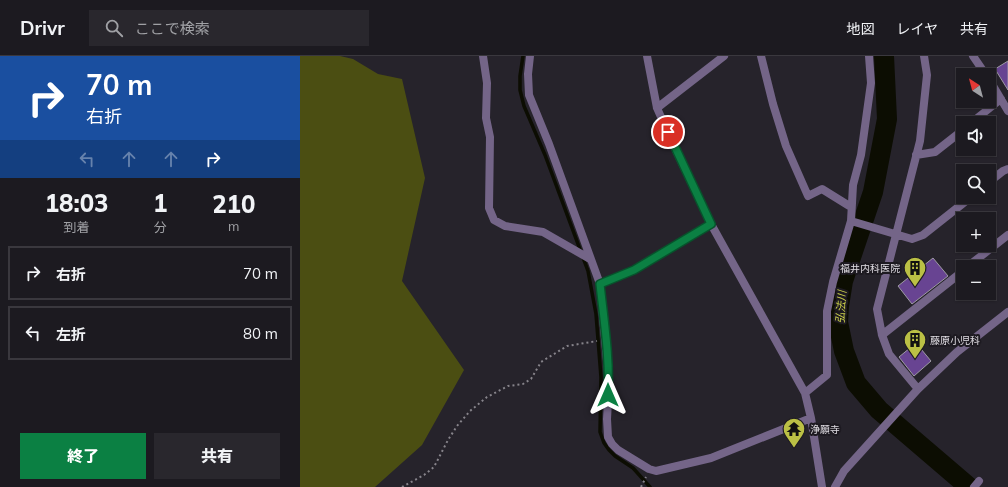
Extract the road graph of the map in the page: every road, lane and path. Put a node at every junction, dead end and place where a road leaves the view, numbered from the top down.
1 (483, 56) edge
2 (530, 56) edge
3 (647, 56) edge
4 (724, 56) edge
5 (761, 56) edge
6 (869, 56) edge
7 (924, 56) edge
8 (973, 56) edge
9 (981, 68) edge
10 (996, 91) edge
11 (1001, 99) junction
12 (657, 108) junction
13 (1008, 111) edge
14 (980, 116) edge
15 (956, 136) edge
16 (916, 155) junction
17 (1008, 169) edge
18 (996, 176) edge
19 (962, 204) edge
20 (851, 207) junction
21 (851, 221) junction
22 (711, 224) junction
23 (896, 234) junction
24 (1008, 235) edge
25 (590, 259) junction
26 (977, 260) edge
27 (956, 277) edge
28 (600, 284) junction
29 (1008, 312) edge
30 (882, 335) junction
31 (606, 340) junction
32 (918, 389) junction
33 (805, 393) junction
34 (811, 418) junction
35 (402, 487) edge
36 (822, 487) edge
37 (835, 487) edge

1 - 25 street
2 - 25 street
3 - 12 street
4 - 12 street
5 - 20 street
6 - 20 street
7 - 16 street
8 - 9 street
10 - 11 street
11 - 13 street
11 - 14 street
12 - 22 street
15 - 16 street
16 - 23 street
17 - 18 street
19 - 23 street
20 - 21 street
21 - 23 street
21 - 33 street
22 - 28 street
22 - 33 street
23 - 30 street
24 - 26 street
25 - 28 street
27 - 30 street
28 - 31 street
29 - 32 street
30 - 32 street
31 - 34 street
31 - 35 path
32 - 37 street
33 - 34 street
34 - 36 street

